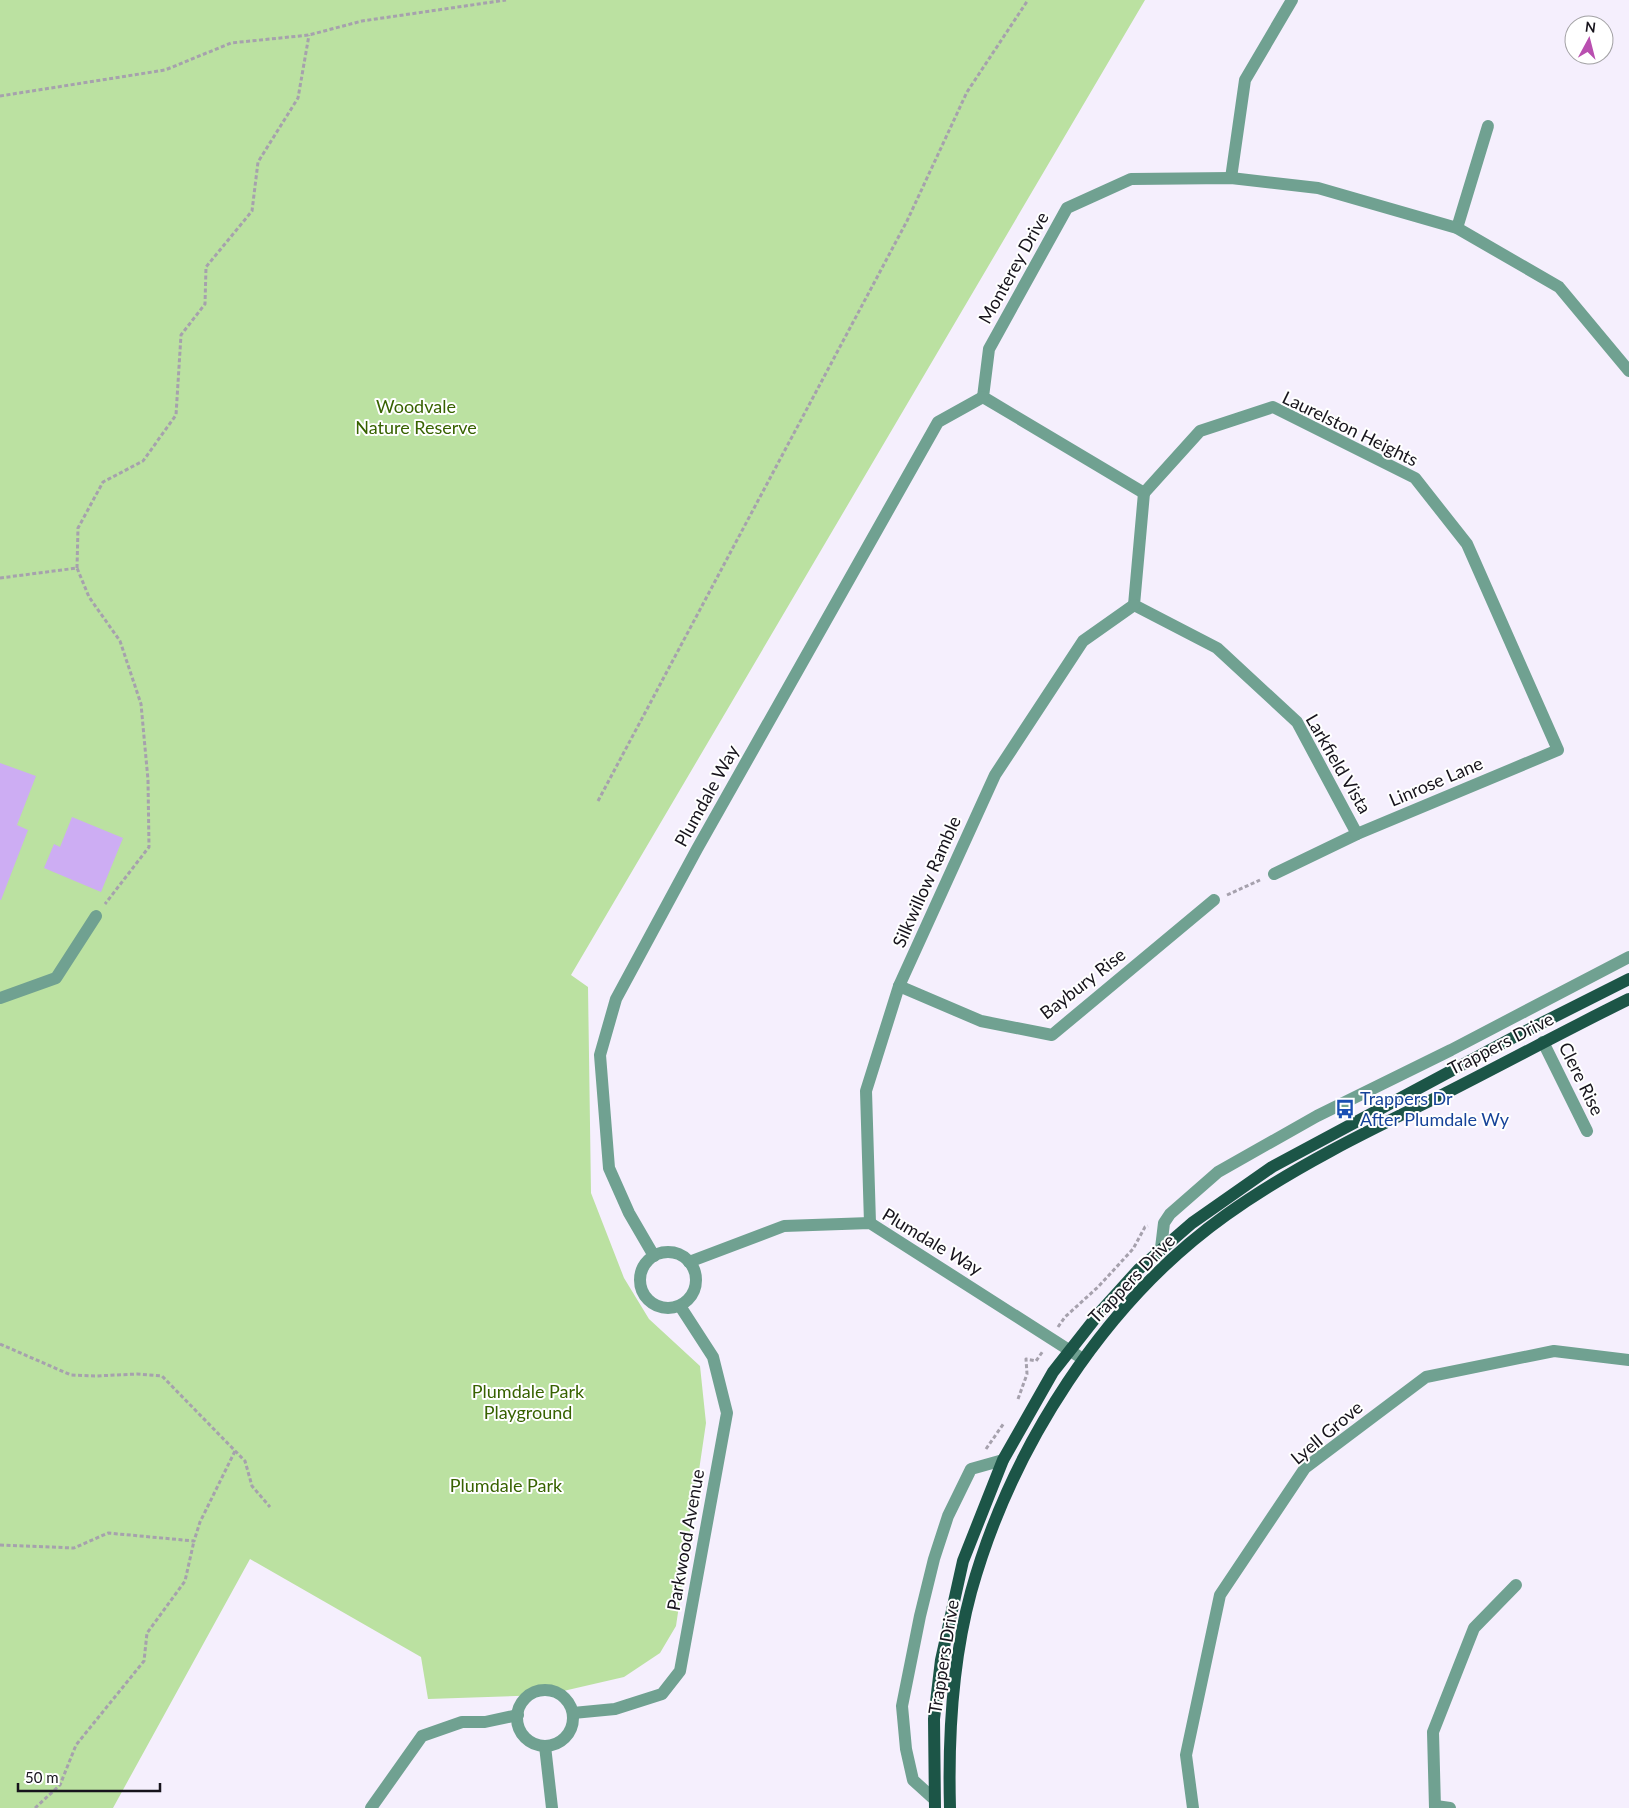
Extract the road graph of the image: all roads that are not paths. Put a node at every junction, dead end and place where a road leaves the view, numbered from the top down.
1 (1292, 0) edge
2 (1488, 126) dead end
3 (1231, 178) junction
4 (1457, 228) junction
5 (1629, 371) edge
6 (983, 397) junction
7 (1144, 493) junction
8 (1134, 605) junction
9 (1558, 750) joint
10 (1357, 834) junction
11 (1274, 874) road end
12 (1214, 900) road end
13 (96, 916) road end
14 (1629, 957) edge
15 (1629, 979) edge
16 (899, 986) junction
17 (0, 998) edge
18 (1629, 999) edge
19 (1543, 1042) junction
20 (1587, 1131) dead end
21 (870, 1223) junction
22 (1161, 1248) junction
23 (654, 1256) junction
24 (689, 1262) junction
25 (680, 1306) junction
26 (1070, 1349) junction
27 (1083, 1359) junction
28 (1629, 1360) edge
29 (1003, 1460) junction
30 (1516, 1585) dead end
31 (572, 1713) junction
32 (518, 1715) junction
33 (545, 1746) junction
34 (935, 1803) edge
35 (1435, 1807) edge
36 (370, 1808) edge
37 (552, 1808) edge
38 (950, 1808) edge
39 (1193, 1808) edge
40 (1450, 1808) edge

1 - 3 street
2 - 4 street
3 - 4 street, Monterey Drive
3 - 6 street, Monterey Drive
4 - 5 street, Monterey Drive
6 - 7 street
6 - 23 street, Plumdale Way
7 - 8 street
7 - 9 street, Laurelston Heights
8 - 10 street, Larkfield Vista
8 - 16 street, Silkwillow Ramble
9 - 10 street, Linrose Lane
10 - 11 street, Linrose Lane
12 - 16 street, Baybury Rise
13 - 17 street
14 - 22 street, Trappers Drive
15 - 22 main road, Trappers Drive
16 - 21 street, Silkwillow Ramble
18 - 19 main road, Trappers Drive
19 - 20 street, Clere Rise
19 - 27 main road, Trappers Drive
21 - 24 street, Plumdale Way
21 - 26 street, Plumdale Way
22 - 26 main road, Trappers Drive
23 - 24 street
23 - 25 street
24 - 25 street
25 - 31 street, Parkwood Avenue
26 - 27 street, Plumdale Way
26 - 29 main road, Trappers Drive
27 - 38 main road, Trappers Drive
28 - 39 street, Lyell Grove
29 - 34 main road, Trappers Drive
29 - 34 street, Trappers Drive
30 - 35 street
31 - 32 street
31 - 33 street
32 - 33 street
32 - 36 street
33 - 37 street
35 - 40 street

